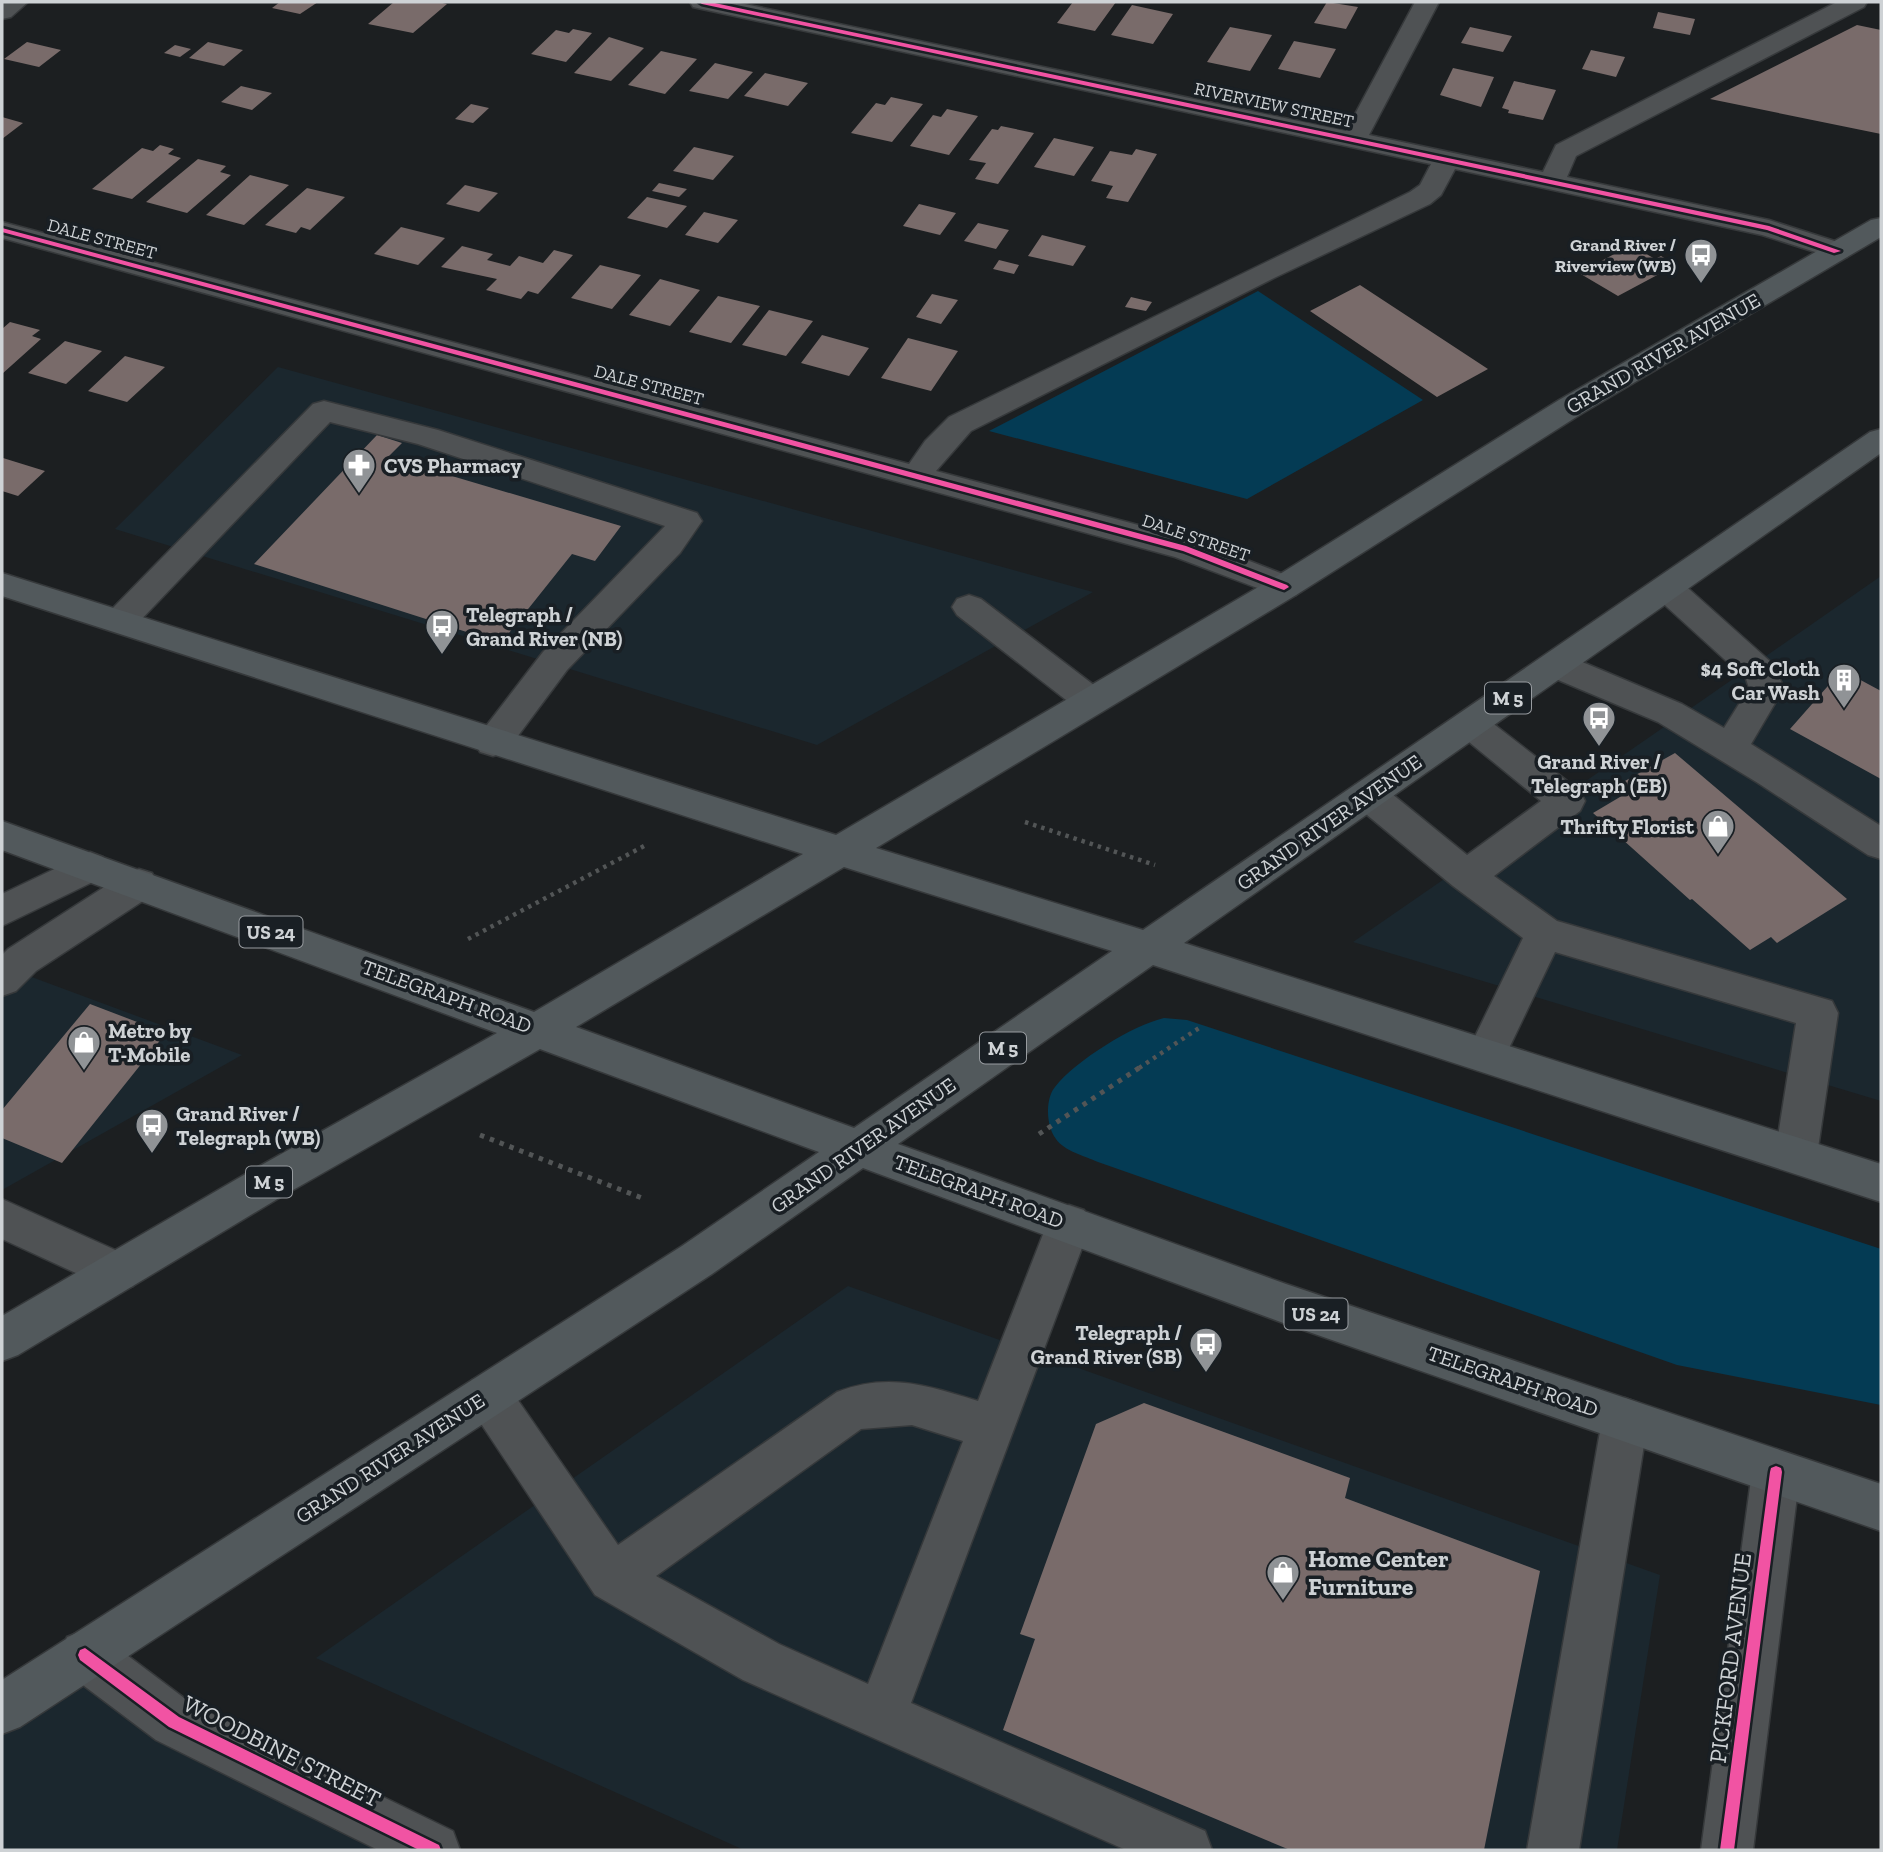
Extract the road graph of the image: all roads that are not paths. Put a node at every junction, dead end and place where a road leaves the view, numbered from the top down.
1 (16, 2) edge
2 (702, 2) edge
3 (1427, 2) edge
4 (1854, 2) edge
5 (2, 12) edge
6 (1354, 140) junction
7 (1447, 159) junction
8 (1552, 182) junction
9 (2, 230) edge
10 (1864, 240) edge
11 (1877, 447) edge
12 (918, 475) junction
13 (2, 584) edge
14 (1284, 587) junction
15 (1668, 589) junction
16 (969, 607) dead end
17 (121, 620) junction
18 (1556, 664) junction
19 (1091, 701) junction
20 (1471, 724) junction
21 (493, 743) junction
22 (1730, 748) junction
23 (1368, 795) junction
24 (2, 835) edge
25 (1881, 845) edge
26 (843, 850) junction
27 (90, 867) junction
28 (1466, 876) junction
29 (139, 884) junction
30 (2, 911) edge
31 (1545, 933) junction
32 (1147, 948) junction
33 (2, 979) edge
34 (540, 1029) junction
35 (1486, 1055) junction
36 (860, 1147) junction
37 (1796, 1155) junction
38 (1881, 1183) edge
39 (2, 1218) edge
40 (1069, 1224) junction
41 (117, 1272) junction
42 (2, 1340) edge
43 (488, 1395) junction
44 (1625, 1420) junction
45 (993, 1428) junction
46 (1776, 1472) junction
47 (1881, 1507) edge
48 (612, 1578) junction
49 (85, 1655) junction
50 (2, 1709) edge
51 (881, 1716) junction
52 (434, 1850) edge
53 (1186, 1850) edge
54 (1553, 1850) edge
55 (1727, 1850) edge

1 - 5 street
2 - 6 street, RIVERVIEW STREET
3 - 6 street
4 - 8 street
6 - 7 street, RIVERVIEW STREET
7 - 8 street, RIVERVIEW STREET
7 - 12 street
8 - 10 street, RIVERVIEW STREET
9 - 12 street, DALE STREET
10 - 14 main road, GRAND RIVER AVENUE / M 5
11 - 15 main road, GRAND RIVER AVENUE / M 5
12 - 14 street, DALE STREET
13 - 17 main road
14 - 19 main road, GRAND RIVER AVENUE / M 5
15 - 18 main road, GRAND RIVER AVENUE / M 5
15 - 22 street
16 - 19 street
17 - 21 main road
17 - 21 street
18 - 20 main road, GRAND RIVER AVENUE / M 5
18 - 22 street
19 - 26 main road, GRAND RIVER AVENUE / M 5
20 - 23 main road, GRAND RIVER AVENUE / M 5
20 - 28 street
21 - 26 main road
22 - 25 street
23 - 28 street
23 - 32 main road, GRAND RIVER AVENUE / M 5
24 - 27 main road, TELEGRAPH ROAD / US 24
26 - 32 main road
26 - 34 main road, GRAND RIVER AVENUE / M 5
27 - 29 main road, TELEGRAPH ROAD / US 24
27 - 30 street
28 - 31 street
29 - 33 street
29 - 34 main road, TELEGRAPH ROAD / US 24
31 - 35 street
31 - 37 street
32 - 35 main road
32 - 36 main road, GRAND RIVER AVENUE / M 5
34 - 36 main road, TELEGRAPH ROAD / US 24
34 - 41 main road, GRAND RIVER AVENUE / M 5
35 - 37 main road
36 - 40 main road, TELEGRAPH ROAD / US 24
36 - 43 main road, GRAND RIVER AVENUE / M 5
37 - 38 main road
39 - 41 street
40 - 44 main road, TELEGRAPH ROAD / US 24
40 - 45 street
41 - 42 main road, GRAND RIVER AVENUE / M 5
43 - 48 street
43 - 49 main road, GRAND RIVER AVENUE / M 5
44 - 46 main road, TELEGRAPH ROAD / US 24
44 - 54 street
45 - 48 street
45 - 51 street
46 - 47 main road, TELEGRAPH ROAD / US 24
46 - 55 street, PICKFORD AVENUE
48 - 51 street
49 - 50 main road, GRAND RIVER AVENUE / M 5
49 - 52 street, WOODBINE STREET
51 - 53 street

